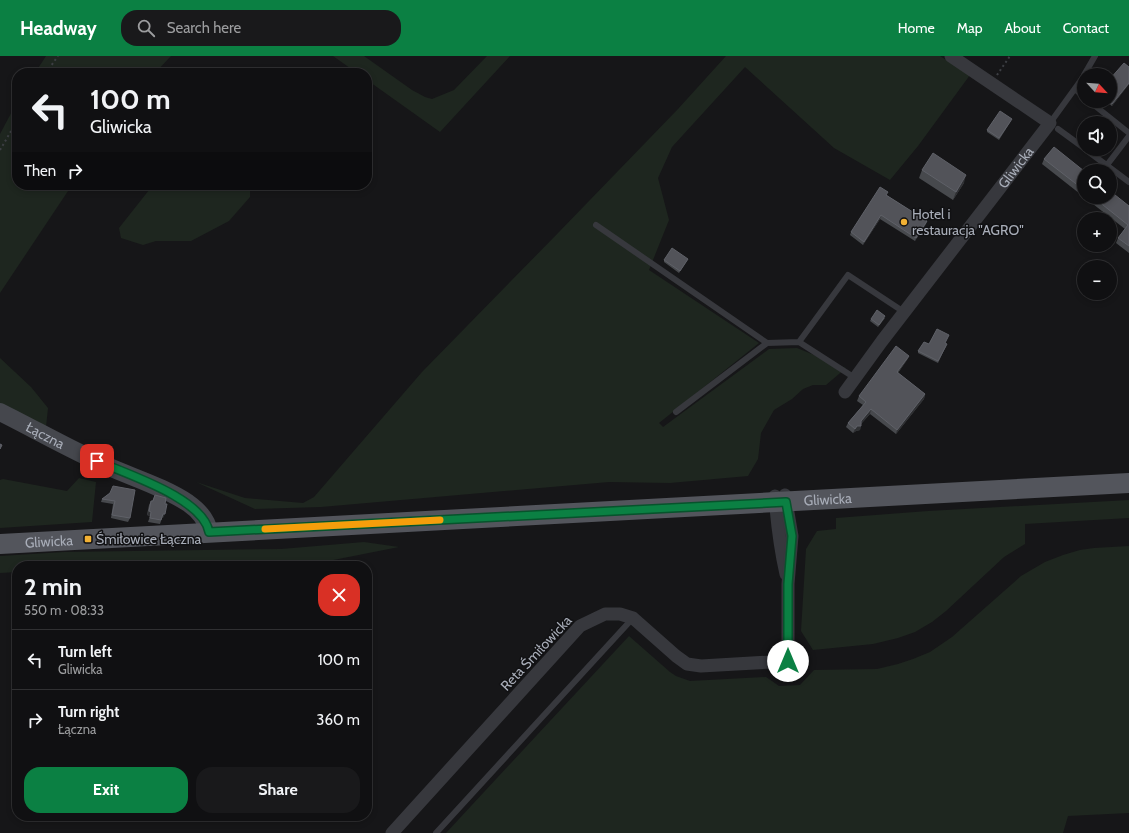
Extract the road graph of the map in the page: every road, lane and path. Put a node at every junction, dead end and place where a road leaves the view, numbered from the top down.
1 (58, 56) edge
2 (952, 56) edge
3 (1010, 56) edge
4 (1095, 56) edge
5 (50, 68) edge
6 (1088, 68) edge
7 (992, 83) junction
8 (1077, 85) edge
9 (1074, 89) junction
10 (1077, 91) edge
11 (1098, 108) edge
12 (1054, 126) junction
13 (12, 130) edge
14 (1129, 133) edge
15 (1129, 136) edge
16 (1077, 143) edge
17 (0, 150) edge
18 (1095, 156) edge
19 (1106, 164) edge
20 (1108, 164) edge
21 (1117, 173) edge
22 (1129, 182) edge
23 (596, 225) dead end
24 (904, 312) junction
25 (799, 342) junction
26 (767, 343) junction
27 (855, 378) junction
28 (845, 392) dead end
29 (0, 412) edge
30 (676, 412) dead end
31 (1129, 483) edge
32 (780, 499) junction
33 (209, 532) junction
34 (0, 544) edge
35 (633, 618) junction
36 (392, 833) edge
37 (436, 833) edge

1 - 5 path
2 - 7 street
3 - 7 path
4 - 6 lane, Gliwicka
7 - 12 street
8 - 9 lane, Gliwicka
9 - 10 lane
9 - 12 lane, Gliwicka
11 - 14 lane
12 - 16 lane
12 - 24 street, Gliwicka
13 - 17 path
15 - 20 lane
18 - 19 lane
21 - 22 lane
23 - 26 lane
24 - 25 lane
24 - 27 street, Gliwicka
25 - 26 lane
25 - 27 lane
26 - 30 lane
27 - 28 street, Gliwicka
29 - 33 street, Łączna
31 - 32 main road, Gliwicka
32 - 33 main road, Gliwicka
32 - 35 street
33 - 34 main road, Gliwicka
35 - 36 street, Reta Śmiłowicka
35 - 37 lane

